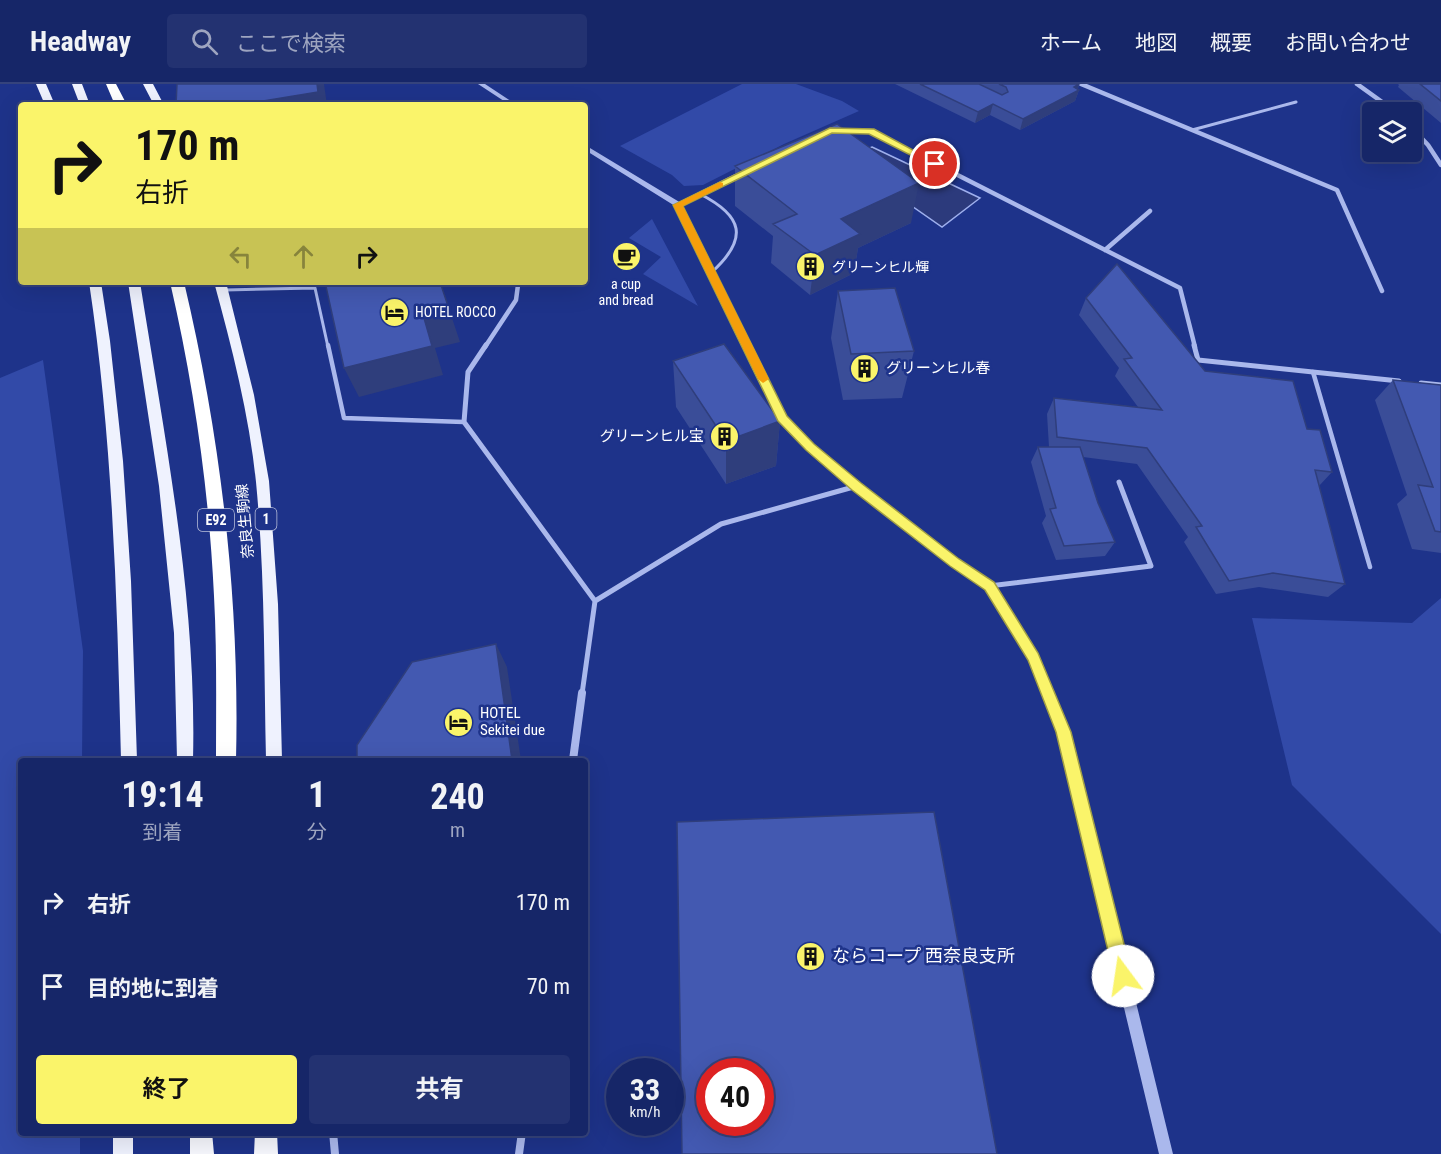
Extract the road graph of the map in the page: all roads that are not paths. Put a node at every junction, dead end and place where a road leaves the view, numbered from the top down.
1 (41, 84) edge
2 (77, 84) edge
3 (111, 84) edge
4 (148, 84) edge
5 (481, 84) edge
6 (1081, 84) edge
7 (1357, 84) edge
8 (49, 102) edge
9 (84, 102) edge
10 (120, 102) edge
11 (157, 102) edge
12 (509, 102) edge
13 (1296, 102) dead end
14 (1382, 102) edge
15 (830, 130) edge
16 (1192, 130) junction
17 (1422, 139) edge
18 (588, 149) edge
19 (1441, 165) edge
20 (750, 170) edge
21 (700, 194) junction
22 (678, 205) junction
23 (1150, 211) dead end
24 (1105, 250) junction
25 (712, 272) junction
26 (95, 285) edge
27 (135, 285) edge
28 (178, 285) edge
29 (518, 285) edge
30 (221, 286) edge
31 (1382, 291) dead end
32 (1313, 372) junction
33 (1406, 382) edge
34 (1418, 383) edge
35 (1441, 385) edge
36 (464, 422) junction
37 (1119, 482) dead end
38 (857, 486) junction
39 (1370, 567) dead end
40 (989, 586) junction
41 (595, 601) junction
42 (129, 758) edge
43 (185, 758) edge
44 (226, 758) edge
45 (274, 758) edge
46 (573, 758) edge
47 (123, 1136) edge
48 (201, 1136) edge
49 (266, 1136) edge
50 (333, 1136) edge
51 (521, 1136) edge
52 (123, 1154) edge
53 (202, 1154) edge
54 (266, 1154) edge
55 (335, 1154) edge
56 (519, 1154) edge
57 (1166, 1154) edge

1 - 8 main road
2 - 9 main road
3 - 10 highway
4 - 11 main road
5 - 12 street
6 - 16 street
7 - 14 street
13 - 16 lane
15 - 24 street
16 - 31 street
17 - 19 street
18 - 22 street
20 - 21 street
21 - 22 street
21 - 25 lane
22 - 25 street
23 - 24 street
24 - 32 street
25 - 38 street
26 - 42 main road
27 - 43 main road
28 - 44 highway, E92
29 - 36 street
30 - 36 lane
30 - 45 main road, 奈良生駒線 / 1
32 - 33 street
32 - 39 lane
34 - 35 street
36 - 41 street
37 - 40 street
38 - 40 street
38 - 41 street
40 - 57 street
41 - 46 street
47 - 52 main road
48 - 53 highway
49 - 54 highway
50 - 55 street
51 - 56 street

